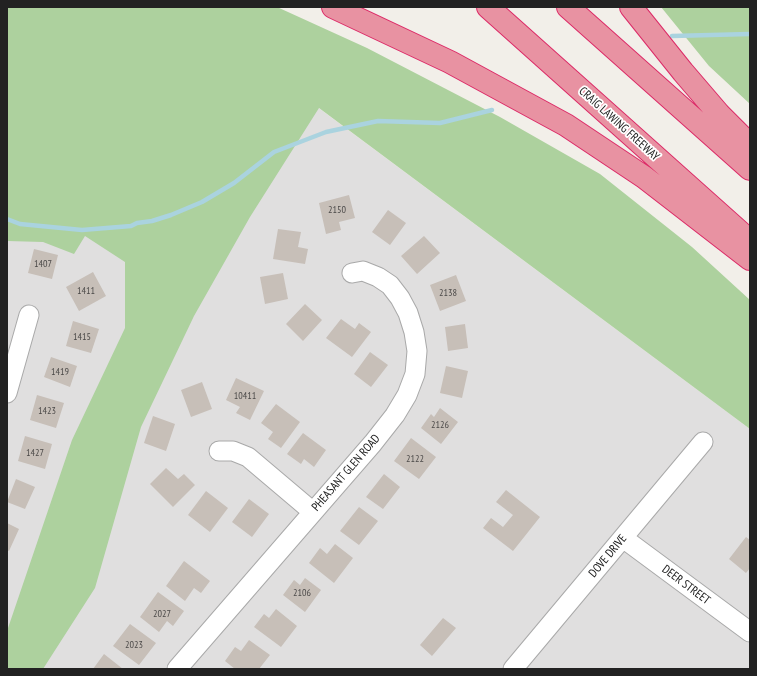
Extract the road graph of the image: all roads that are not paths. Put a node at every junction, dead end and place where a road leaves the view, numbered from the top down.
1 (333, 7) edge
2 (488, 7) edge
3 (568, 7) edge
4 (631, 7) edge
5 (750, 145) edge
6 (750, 169) edge
7 (750, 241) edge
8 (750, 259) edge
9 (352, 273) dead end
10 (29, 315) dead end
11 (7, 393) edge
12 (703, 442) dead end
13 (219, 451) dead end
14 (313, 512) junction
15 (623, 538) junction
16 (750, 632) edge
17 (177, 669) edge
18 (513, 669) edge

1 - 8 highway
2 - 7 highway, CRAIG LAWING FREEWAY
3 - 6 highway
4 - 5 highway
9 - 14 street, PHEASANT GLEN ROAD
10 - 11 street
12 - 15 street, DOVE DRIVE
13 - 14 street
14 - 17 street, PHEASANT GLEN ROAD
15 - 16 street, DEER STREET
15 - 18 street, DOVE DRIVE

